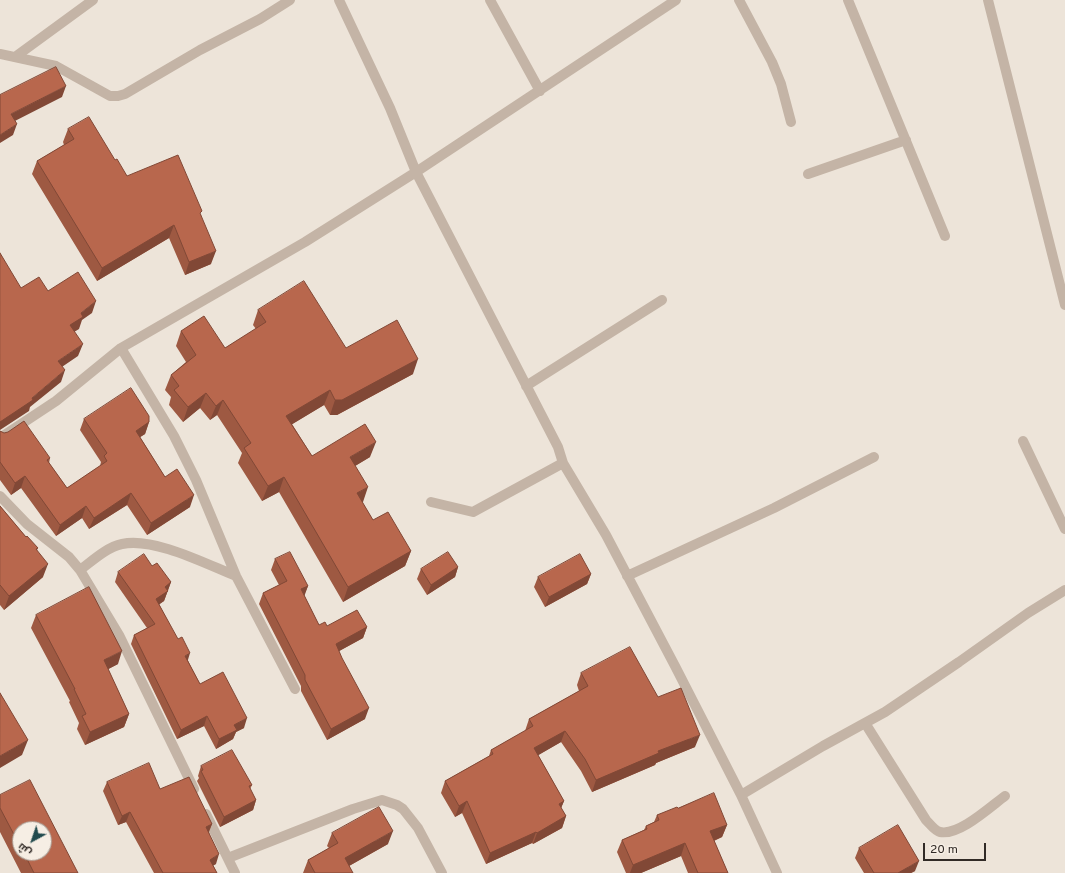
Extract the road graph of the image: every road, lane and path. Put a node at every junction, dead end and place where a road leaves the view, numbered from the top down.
1 (93, 0) edge
2 (290, 0) edge
3 (338, 0) edge
4 (490, 0) edge
5 (676, 0) edge
6 (739, 0) edge
7 (848, 0) edge
8 (988, 0) edge
9 (0, 54) edge
10 (14, 57) junction
11 (540, 91) junction
12 (791, 122) dead end
13 (906, 140) junction
14 (416, 172) junction
15 (808, 174) dead end
16 (945, 236) dead end
17 (662, 300) dead end
18 (1065, 305) edge
19 (121, 348) junction
20 (526, 386) junction
21 (0, 438) edge
22 (1023, 440) dead end
23 (874, 457) dead end
24 (563, 463) junction
25 (0, 496) edge
26 (431, 502) dead end
27 (1065, 529) edge
28 (80, 570) junction
29 (236, 576) junction
30 (627, 576) junction
31 (1065, 590) edge
32 (295, 689) dead end
33 (865, 723) junction
34 (741, 795) junction
35 (1005, 796) dead end
36 (228, 858) junction
37 (235, 873) edge
38 (442, 873) edge
39 (777, 873) edge

1 - 10 street
2 - 10 street
3 - 14 street
4 - 11 street
5 - 11 street
6 - 12 street
7 - 13 street
8 - 18 street
9 - 10 street
11 - 14 street
13 - 15 street
13 - 16 street
14 - 19 street
14 - 20 street
17 - 20 street
19 - 21 street
19 - 29 street
20 - 24 street
22 - 27 street
23 - 30 street
24 - 26 street
24 - 30 street
25 - 28 street
28 - 29 street
28 - 36 street
29 - 32 street
30 - 34 street
31 - 33 street
33 - 34 street
33 - 35 street
34 - 39 street
36 - 37 street
36 - 38 street

